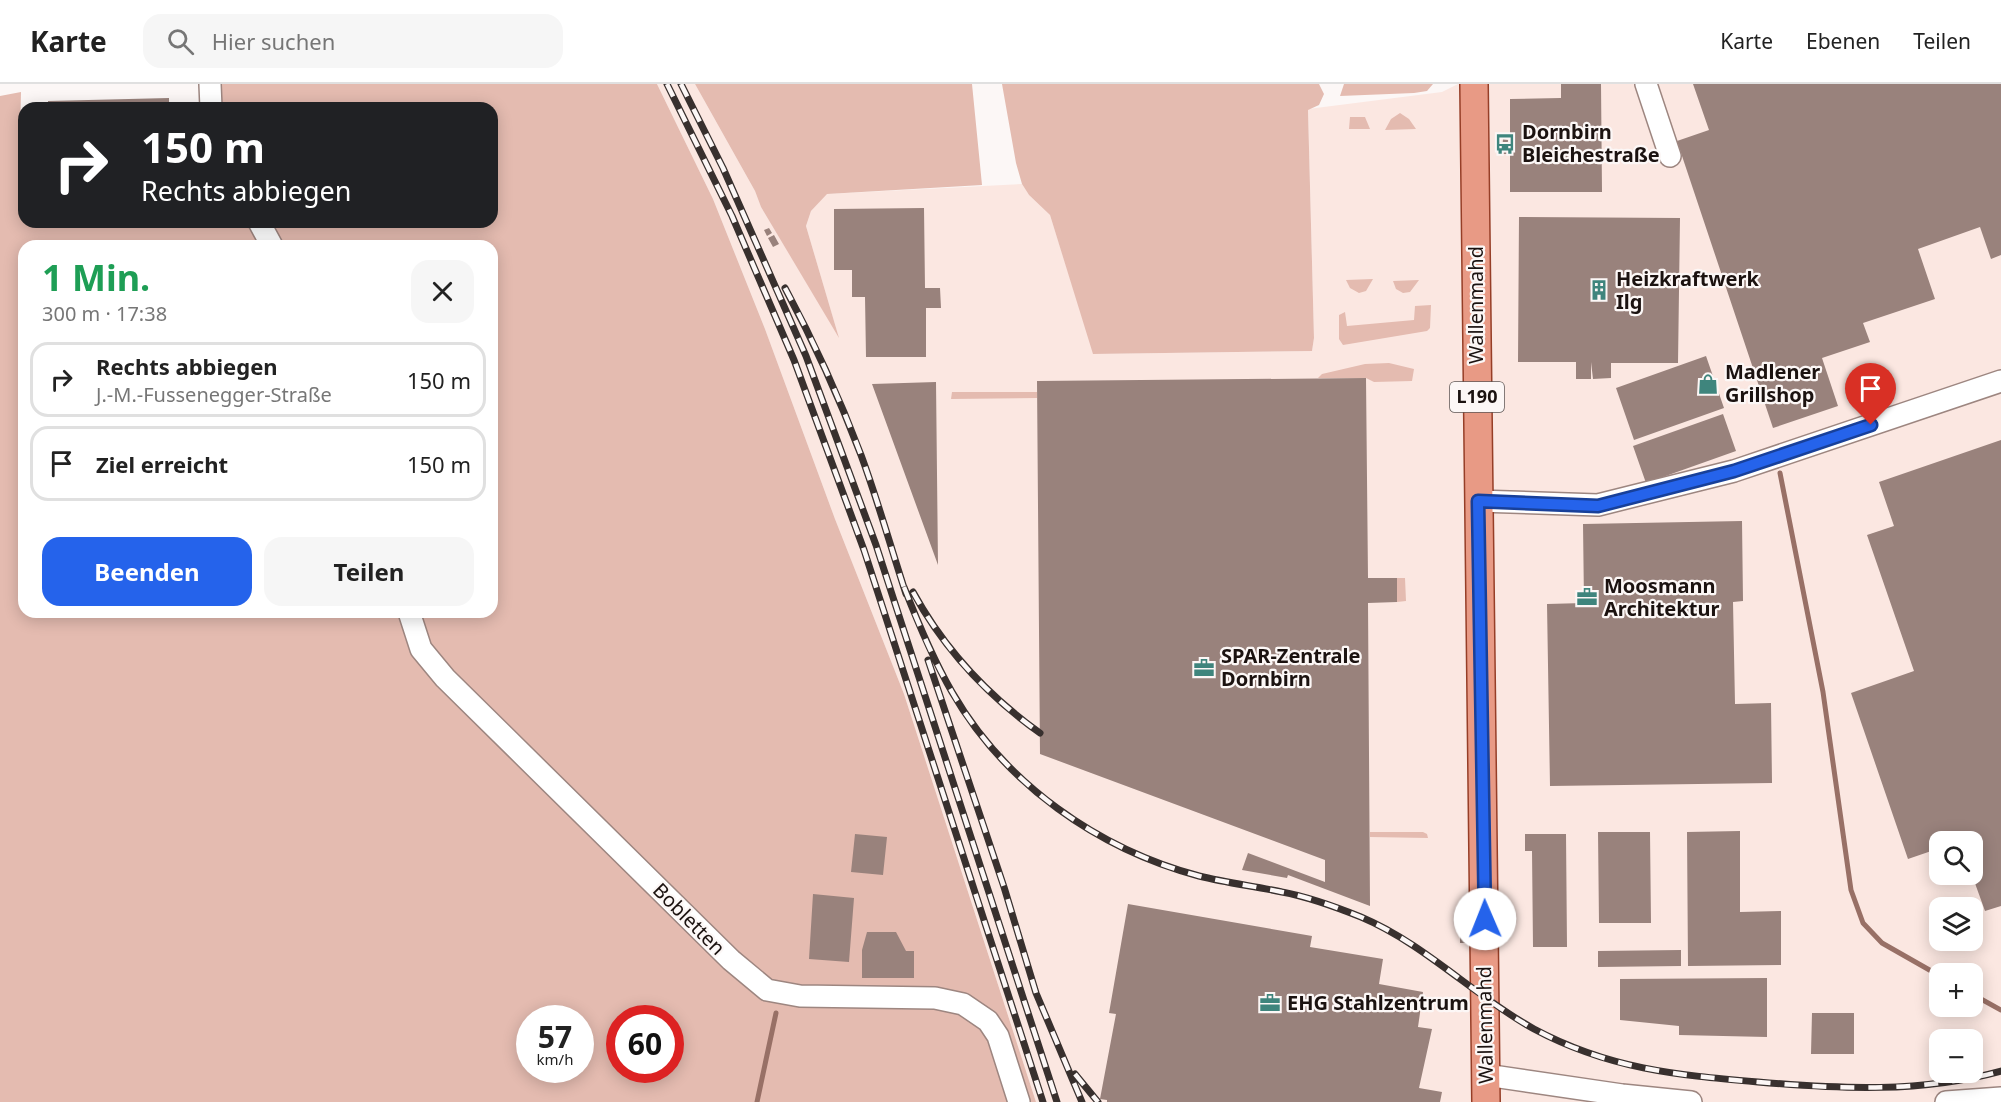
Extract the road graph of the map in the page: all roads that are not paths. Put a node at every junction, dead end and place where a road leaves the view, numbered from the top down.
1 (210, 84) edge
2 (1474, 84) edge
3 (1646, 84) edge
4 (211, 102) edge
5 (1670, 156) dead end
6 (2001, 381) edge
7 (1478, 501) junction
8 (411, 618) edge
9 (1486, 1075) junction
10 (2001, 1098) edge
11 (1019, 1102) edge
12 (1486, 1102) edge
13 (1691, 1102) edge
14 (1946, 1102) edge

1 - 4 street
2 - 7 main road, Wallenmahd / L190
3 - 5 street
6 - 7 street
7 - 9 main road, Wallenmahd / L190
8 - 11 street, Bobletten
9 - 12 main road, Wallenmahd / L190
9 - 13 street
10 - 14 street

